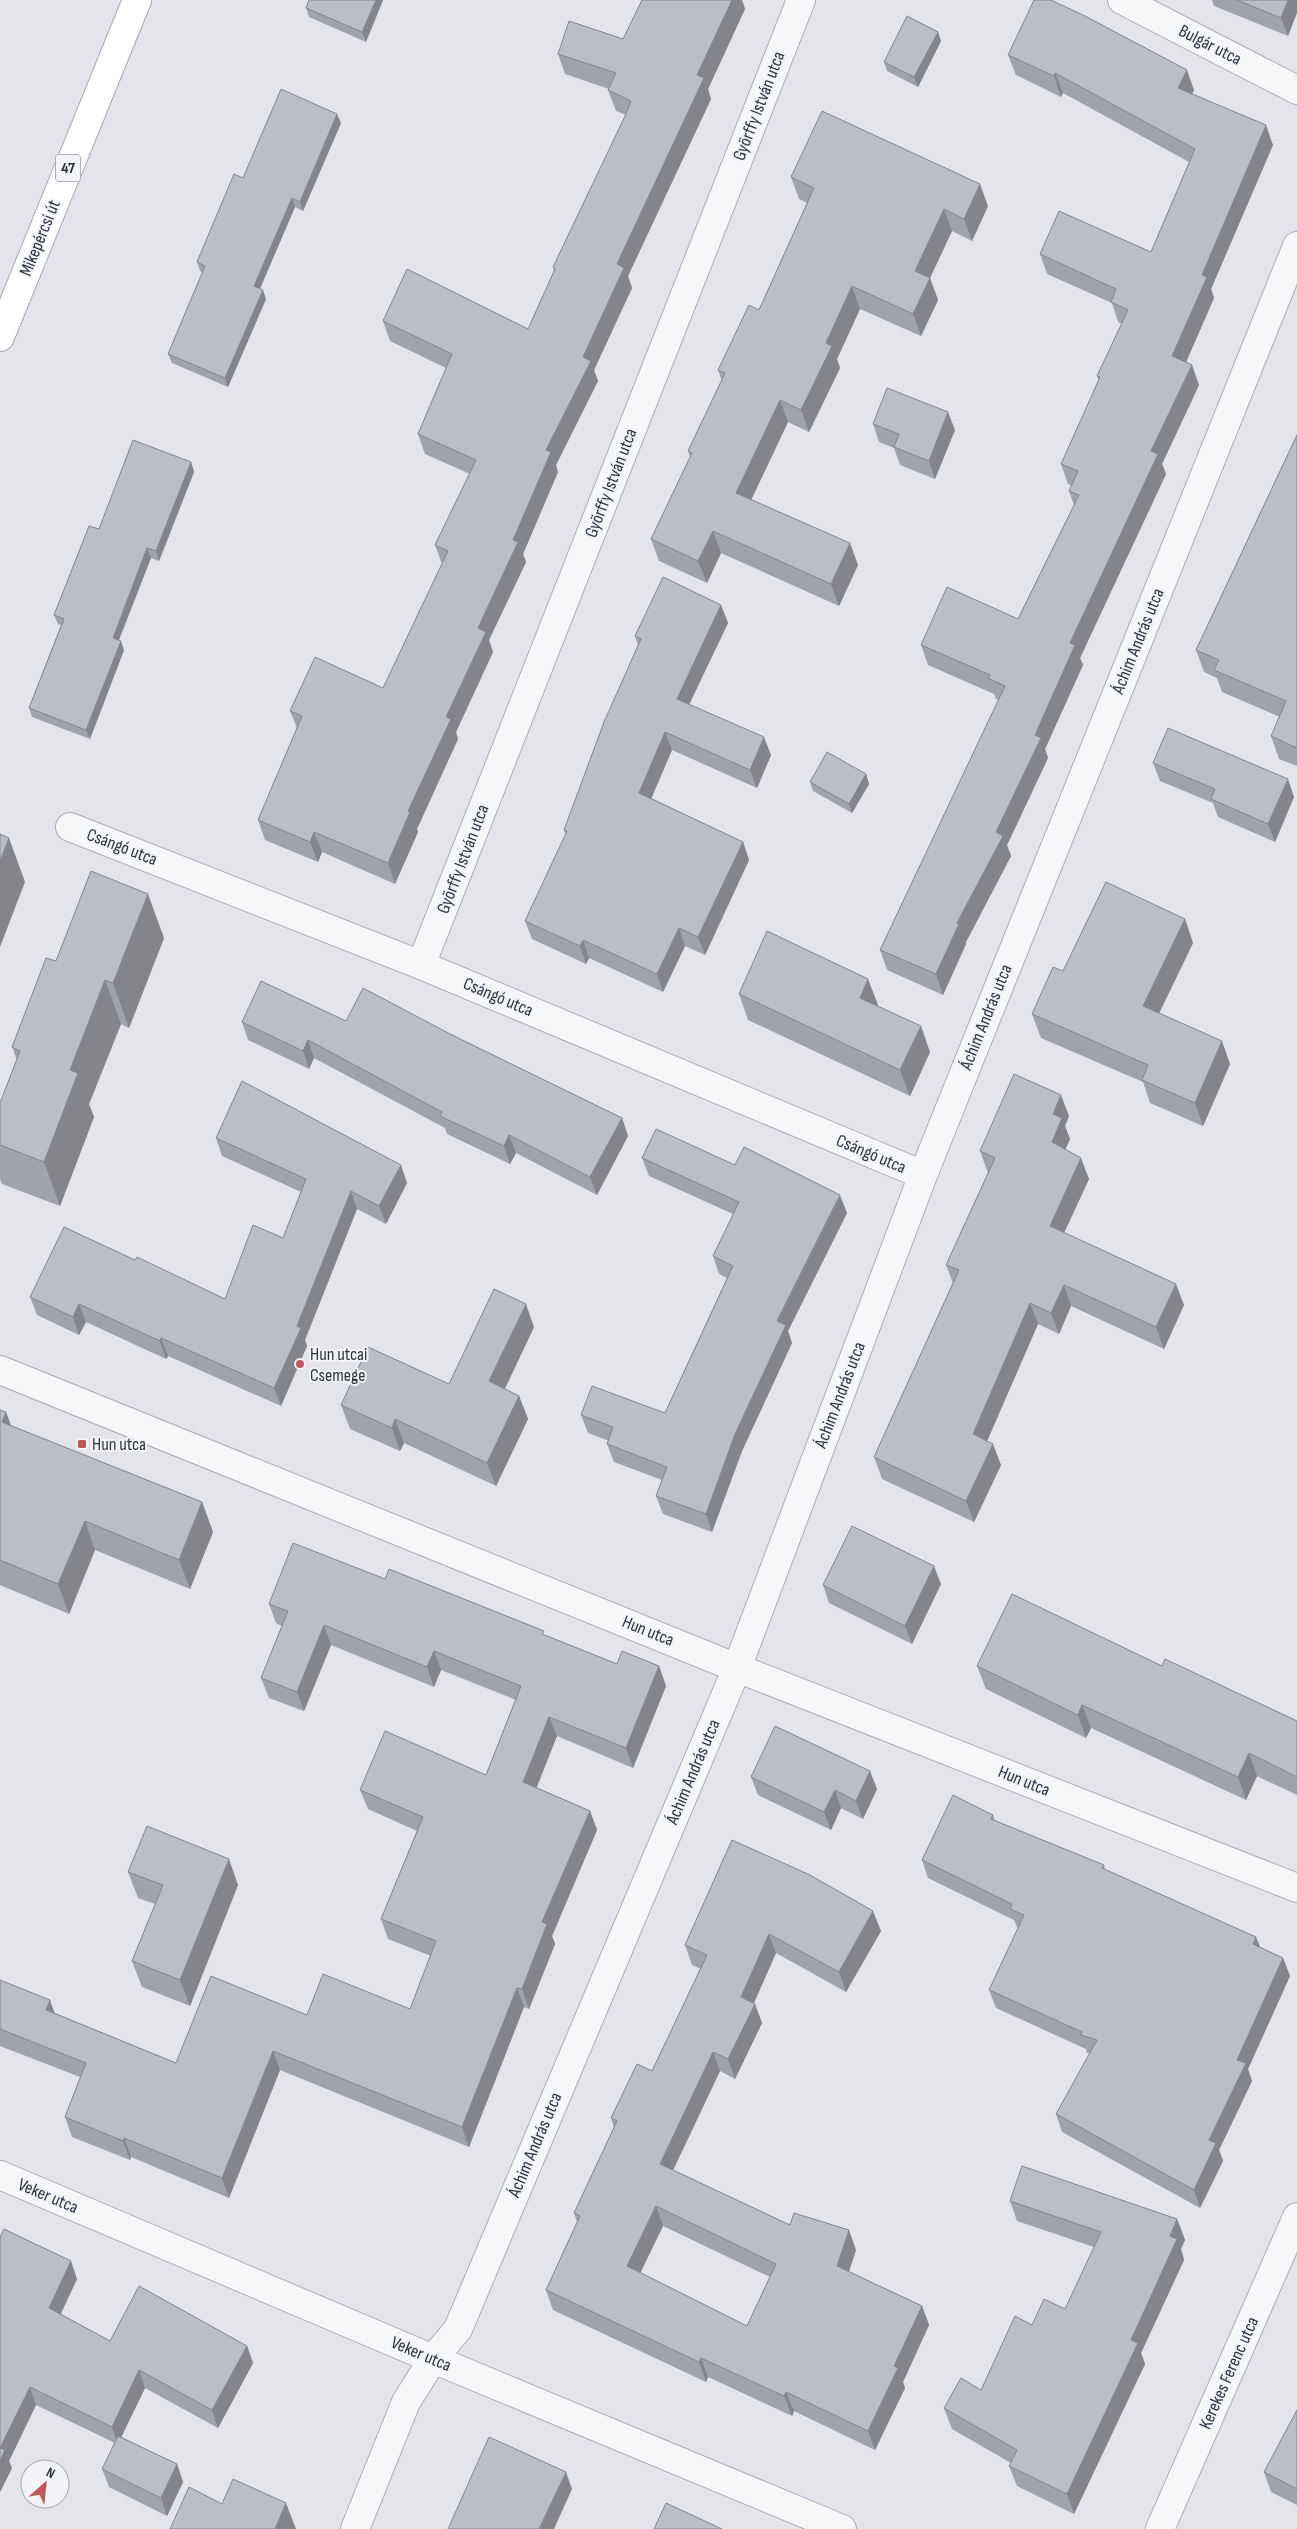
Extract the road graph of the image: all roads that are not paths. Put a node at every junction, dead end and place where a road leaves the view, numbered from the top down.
1 (137, 0) edge
2 (801, 0) edge
3 (1122, 0) edge
4 (1297, 90) edge
5 (1297, 247) edge
6 (0, 337) edge
7 (70, 827) dead end
8 (421, 965) junction
9 (923, 1175) junction
10 (0, 1370) edge
11 (738, 1668) junction
12 (1297, 1888) edge
13 (0, 2176) edge
14 (1297, 2218) edge
15 (433, 2359) junction
16 (355, 2529) edge
17 (842, 2529) edge
18 (1160, 2529) edge

1 - 6 main road, Mikepércsi út / 47
2 - 8 street, Györffy István utca
3 - 4 street, Bulgár utca
5 - 9 street, Áchim András utca
7 - 8 street, Csángó utca
8 - 9 street, Csángó utca
9 - 11 street, Áchim András utca
10 - 11 street, Hun utca
11 - 12 street, Hun utca
11 - 15 street, Áchim András utca
13 - 15 street, Veker utca
14 - 18 street, Kerekes Ferenc utca
15 - 16 street, Áchim András utca
15 - 17 street, Veker utca

